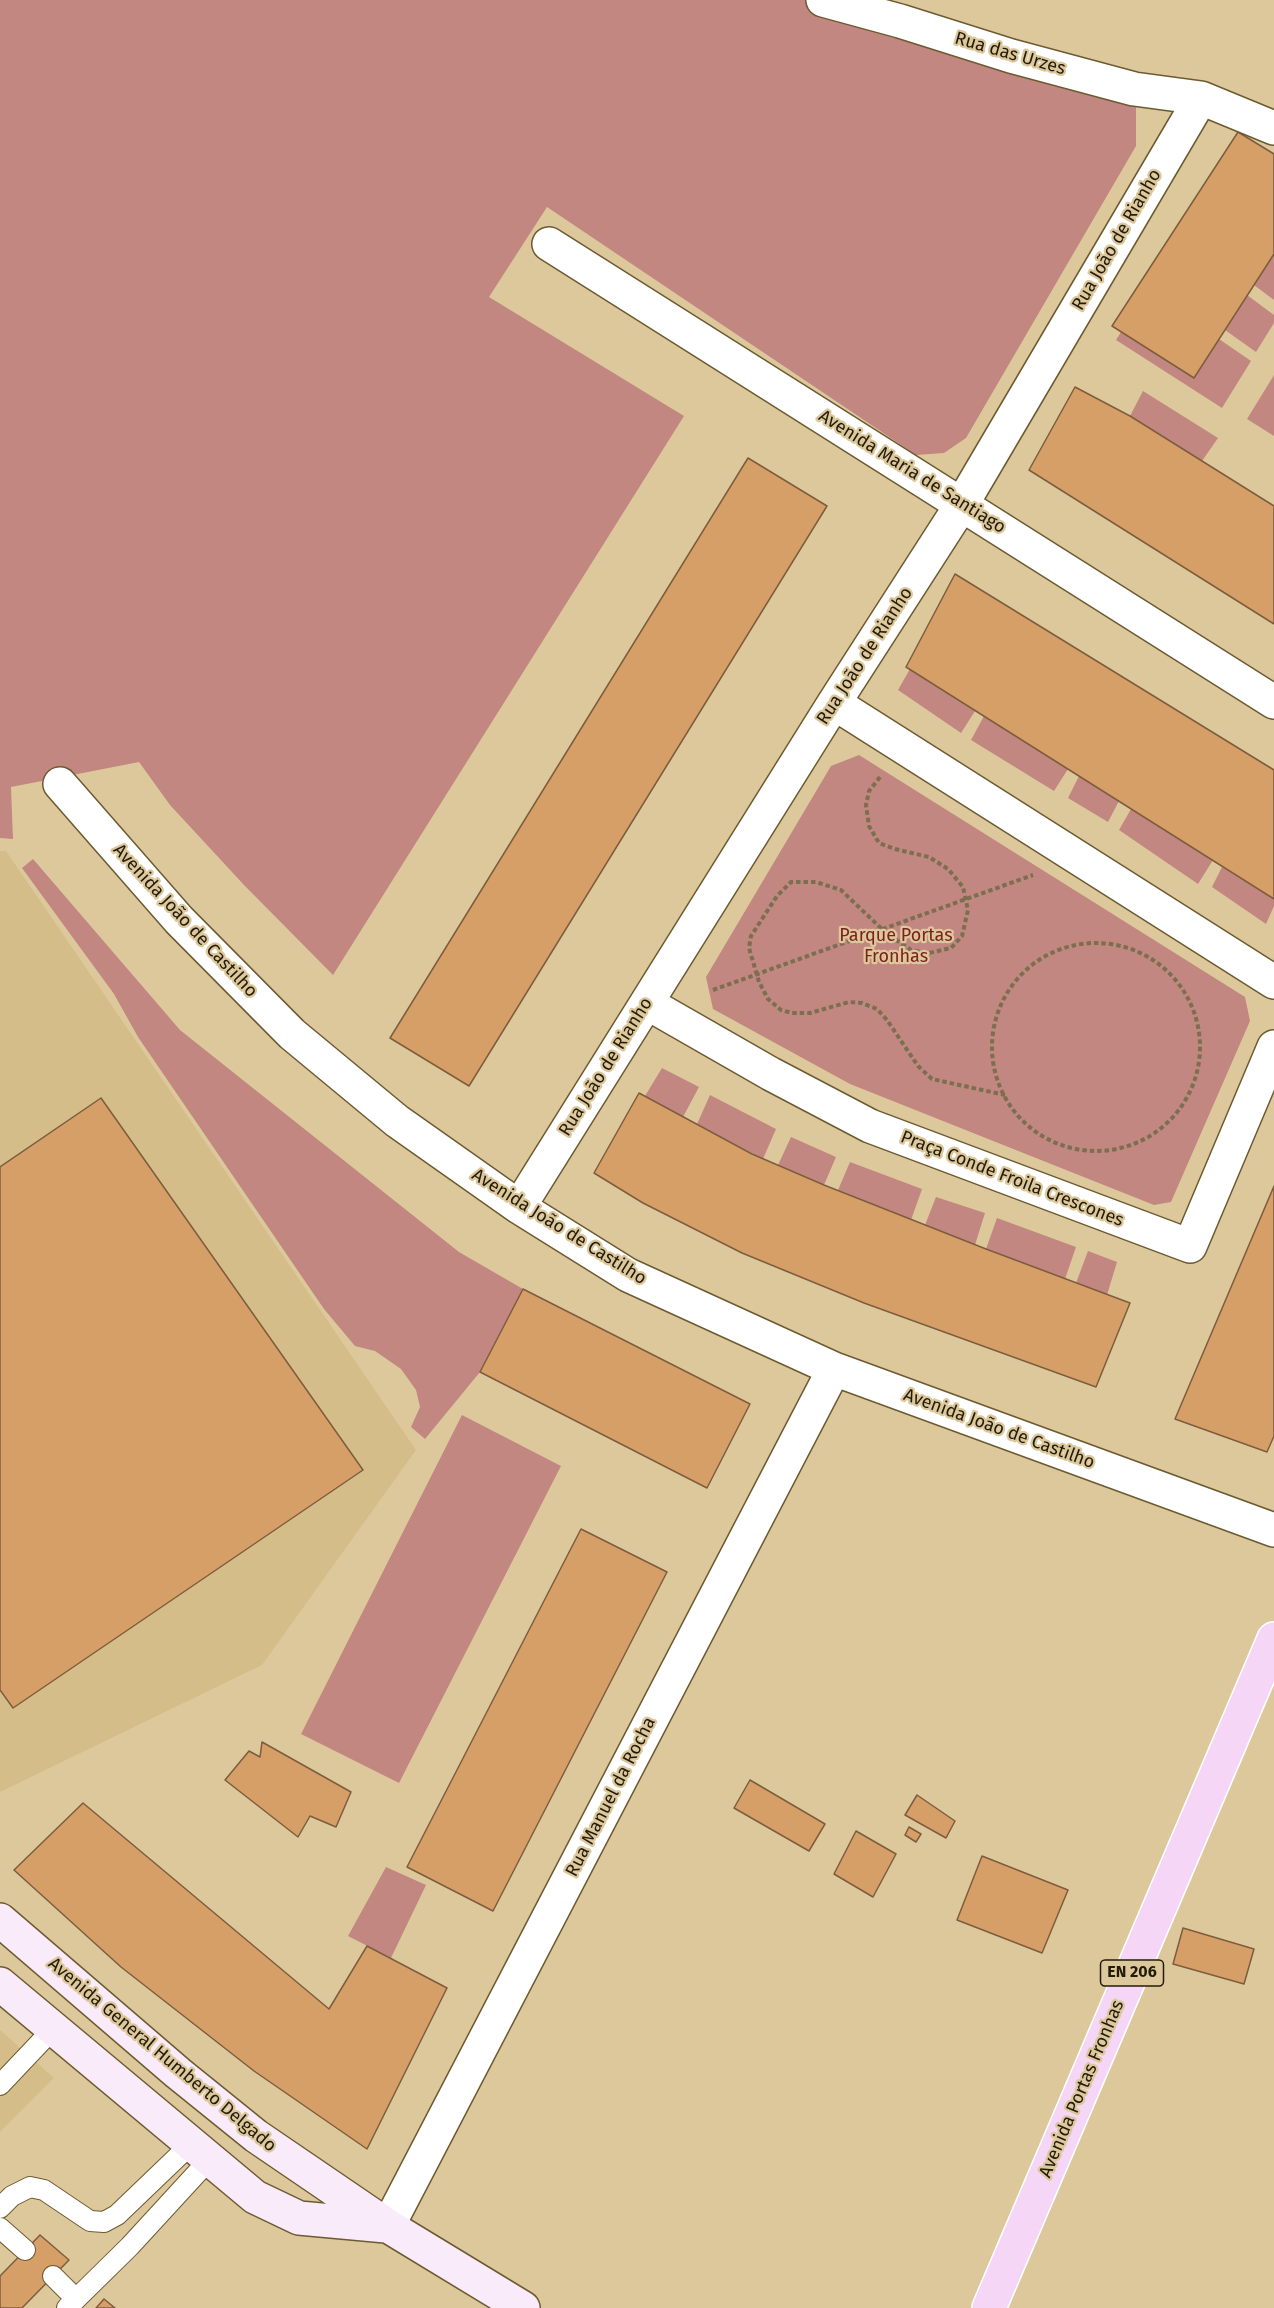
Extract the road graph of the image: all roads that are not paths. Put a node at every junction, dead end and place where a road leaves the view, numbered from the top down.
1 (823, 0) edge
2 (1201, 98) junction
3 (1274, 128) edge
4 (549, 244) dead end
5 (962, 504) junction
6 (1274, 702) edge
7 (834, 703) junction
8 (60, 784) dead end
9 (1274, 982) edge
10 (647, 1003) junction
11 (1274, 1047) edge
12 (519, 1207) junction
13 (834, 1369) junction
14 (1274, 1530) edge
15 (1274, 1639) edge
16 (0, 1920) edge
17 (0, 1984) edge
18 (53, 2029) junction
19 (0, 2085) edge
20 (199, 2153) junction
21 (0, 2208) edge
22 (388, 2226) junction
23 (0, 2228) edge
24 (25, 2250) dead end
25 (52, 2277) dead end
26 (72, 2304) edge
27 (523, 2308) edge
28 (989, 2308) edge

1 - 2 street, Rua das Urzes
2 - 3 street, Rua das Urzes
2 - 5 street, Rua João de Rianho
4 - 5 street, Avenida Maria de Santiago
5 - 6 street, Avenida Maria de Santiago
5 - 7 street, Rua João de Rianho
7 - 9 street
7 - 10 street, Rua João de Rianho
8 - 12 street, Avenida João de Castilho
10 - 11 street, Praça Conde Froila Crescones
10 - 12 street, Rua João de Rianho
12 - 13 street, Avenida João de Castilho
13 - 14 street, Avenida João de Castilho
13 - 22 street, Rua Manuel da Rocha
15 - 28 main road, Avenida Portas Fronhas / EN 206
16 - 22 main road, Avenida General Humberto Delgado
17 - 18 main road, Avenida General Humberto Delgado
18 - 19 lane
18 - 20 main road, Avenida General Humberto Delgado
20 - 21 lane
20 - 22 main road, Avenida General Humberto Delgado
20 - 26 lane
22 - 27 main road, Avenida General Humberto Delgado
23 - 24 lane
25 - 26 lane

